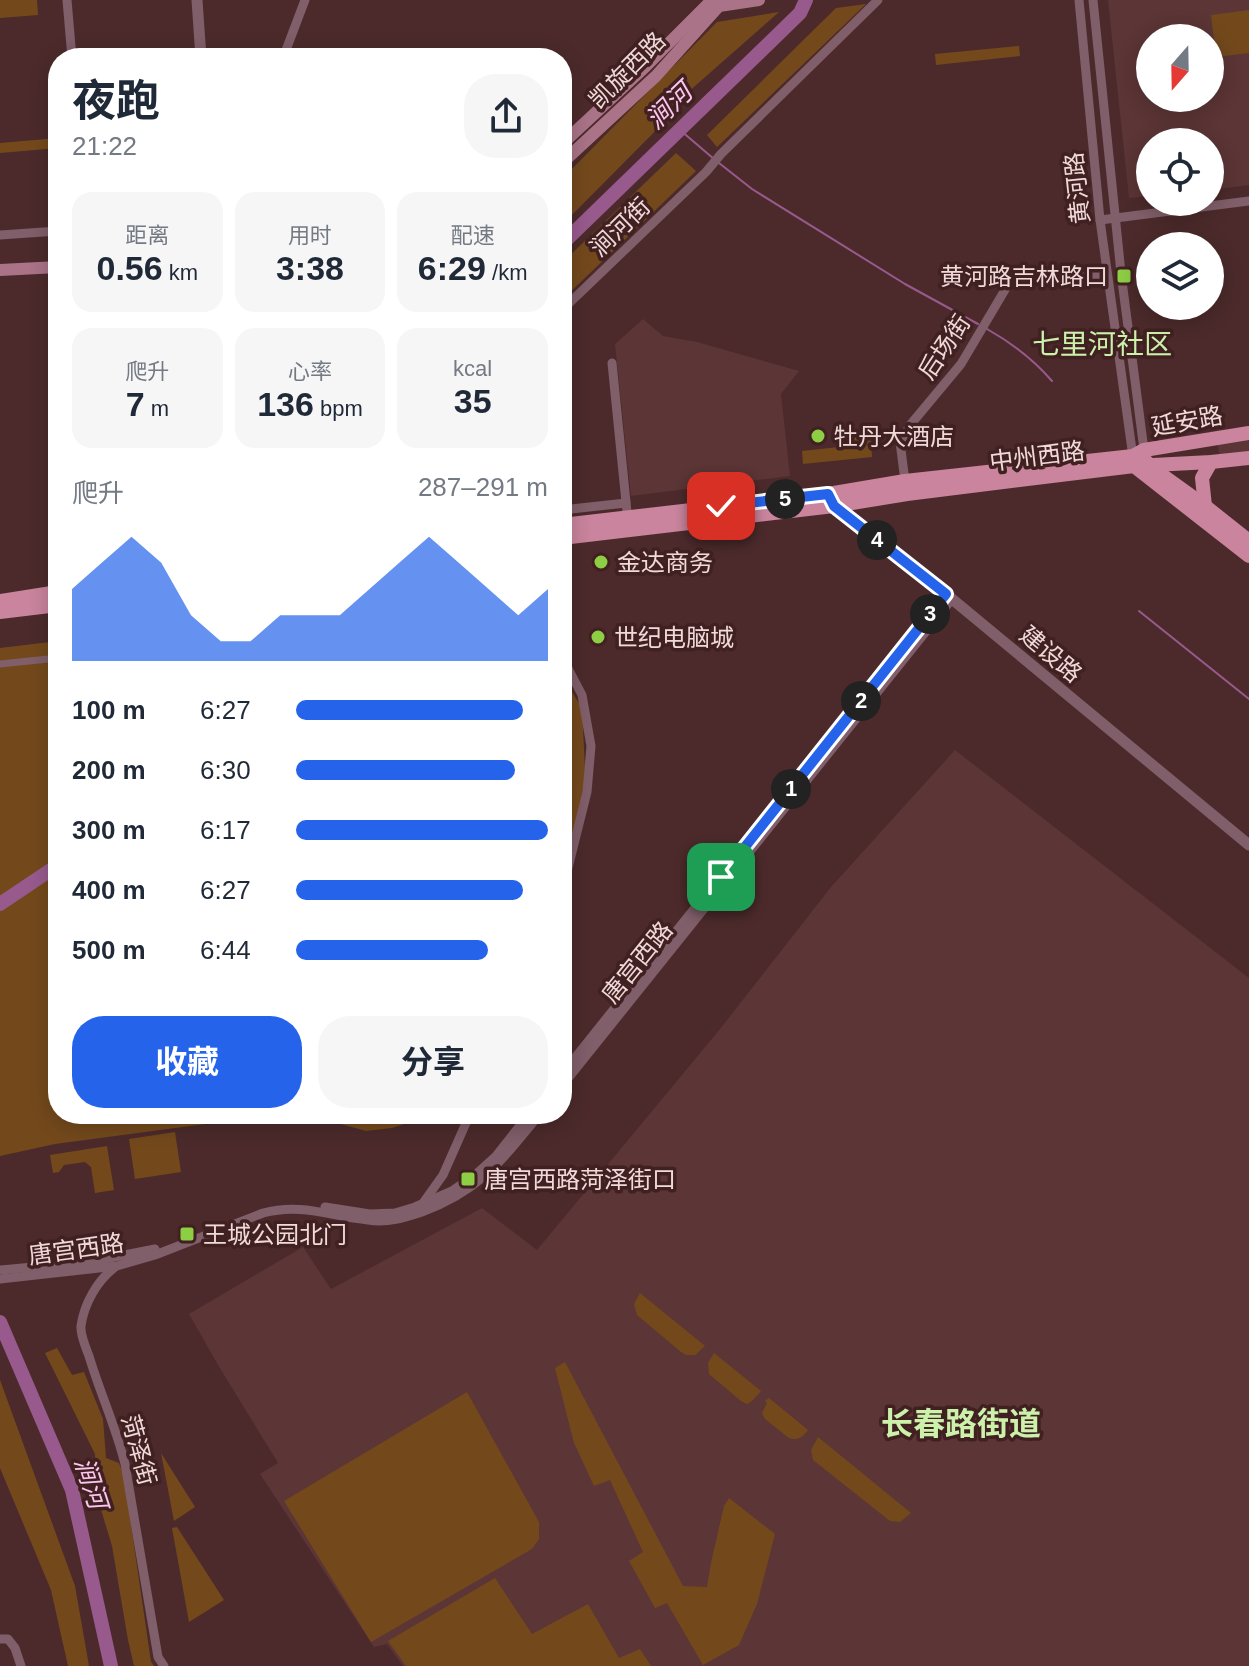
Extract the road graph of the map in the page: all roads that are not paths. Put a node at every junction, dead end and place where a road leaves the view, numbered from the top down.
1 (67, 0) edge
2 (199, 0) edge
3 (305, 0) edge
4 (759, 0) edge
5 (878, 0) edge
6 (1079, 0) edge
7 (1093, 0) edge
8 (718, 2) edge
9 (71, 48) edge
10 (202, 48) edge
11 (287, 48) edge
12 (572, 135) edge
13 (572, 154) edge
14 (1249, 201) edge
15 (1115, 218) junction
16 (1100, 220) junction
17 (48, 232) edge
18 (0, 235) edge
19 (48, 268) edge
20 (0, 270) edge
21 (48, 275) edge
22 (1107, 276) junction
23 (0, 277) edge
24 (572, 300) edge
25 (612, 363) dead end
26 (1249, 433) edge
27 (1249, 458) edge
28 (1140, 459) junction
29 (1211, 462) junction
30 (905, 481) junction
31 (830, 502) junction
32 (1205, 506) junction
33 (572, 511) edge
34 (627, 516) junction
35 (572, 524) edge
36 (572, 535) edge
37 (1249, 541) edge
38 (1249, 556) edge
39 (48, 594) edge
40 (947, 599) junction
41 (0, 601) edge
42 (48, 606) edge
43 (0, 612) edge
44 (48, 659) edge
45 (0, 664) edge
46 (572, 676) edge
47 (1249, 845) edge
48 (572, 852) edge
49 (1249, 854) edge
50 (572, 1062) edge
51 (572, 1074) edge
52 (466, 1124) edge
53 (521, 1124) edge
54 (532, 1124) edge
55 (423, 1203) junction
56 (117, 1262) junction
57 (90, 1266) junction
58 (0, 1270) edge
59 (0, 1279) edge
60 (0, 1639) edge
61 (21, 1666) edge
62 (164, 1666) edge

1 - 9 street
2 - 10 street
3 - 11 street
4 - 8 main road
5 - 24 street, 涧河街
6 - 16 street, 黄河路
7 - 15 street, 黄河路
8 - 12 main road, 凯旋西路
8 - 13 main road, 凯旋西路
14 - 15 street
15 - 16 street
15 - 28 street, 黄河路
16 - 22 street, 黄河路
17 - 18 street
19 - 20 main road
21 - 23 main road
22 - 28 street, 黄河路
22 - 30 street, 后场街
25 - 34 street
26 - 28 main road, 延安路
27 - 29 main road, 延安路
28 - 29 main road, 延安路
28 - 30 main road, 中州西路
28 - 31 main road, 中州西路
28 - 32 main road
28 - 38 main road
29 - 32 main road
30 - 31 main road, 中州西路
31 - 34 main road, 中州西路
31 - 40 street, 建设路
32 - 37 main road
33 - 34 street
34 - 35 main road, 中州西路
34 - 36 main road, 中州西路
39 - 41 main road
40 - 47 street, 建设路
40 - 49 street, 建设路
40 - 50 street, 唐宫西路
40 - 51 street, 唐宫西路
42 - 43 main road
44 - 45 street
46 - 48 street
52 - 55 street
53 - 55 street, 唐宫西路
54 - 56 street, 唐宫西路
55 - 56 street, 唐宫西路
56 - 57 street, 唐宫西路
56 - 62 street, 菏泽街
57 - 58 street, 唐宫西路
57 - 59 street, 唐宫西路
60 - 61 street

